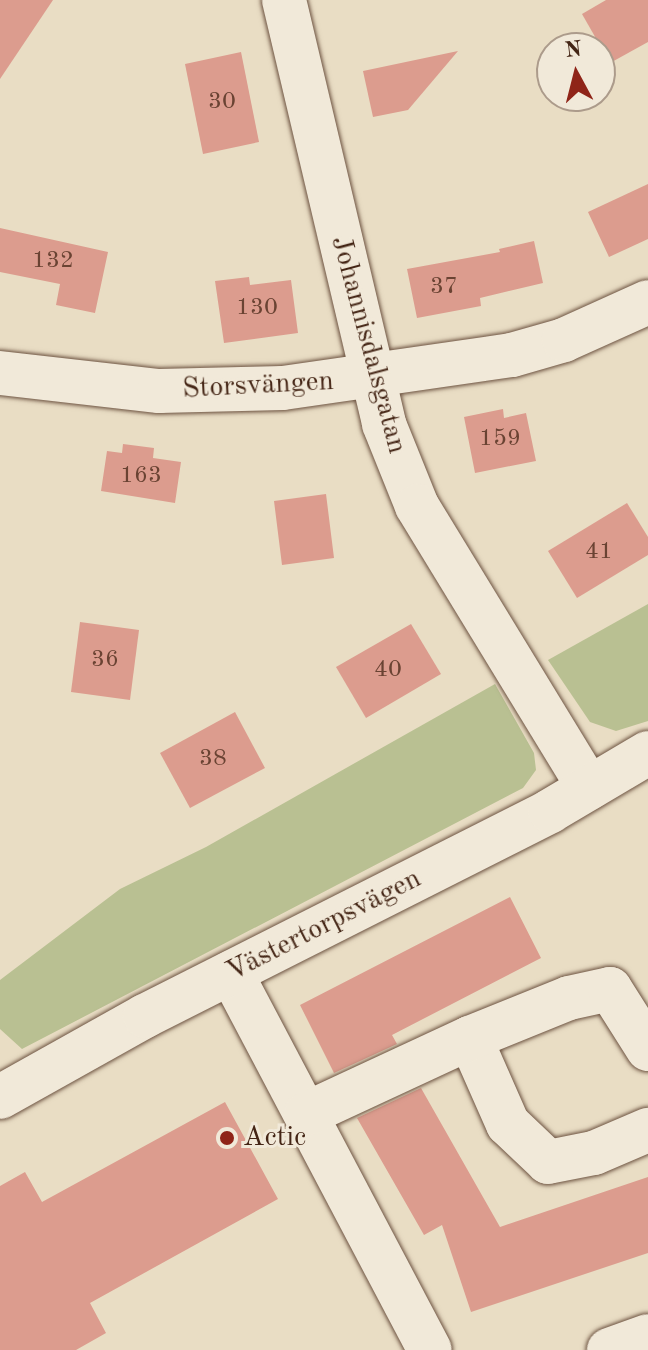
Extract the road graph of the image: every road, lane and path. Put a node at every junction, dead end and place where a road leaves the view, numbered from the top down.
1 (284, 0) edge
2 (648, 302) edge
3 (0, 373) edge
4 (370, 378) junction
5 (648, 753) edge
6 (589, 788) junction
7 (231, 973) junction
8 (470, 1038) junction
9 (648, 1049) edge
10 (0, 1097) edge
11 (306, 1114) junction
12 (648, 1130) edge
13 (648, 1336) edge
14 (430, 1350) edge
15 (609, 1350) edge

1 - 4 street, Johannisdalsgatan
2 - 4 street, Storsvängen
3 - 4 street, Storsvängen
4 - 6 street, Johannisdalsgatan
5 - 6 street, Västertorpsvägen
6 - 7 street, Västertorpsvägen
7 - 10 street, Västertorpsvägen
7 - 11 street
8 - 9 street
8 - 11 street
8 - 12 street
11 - 14 street
13 - 15 street

